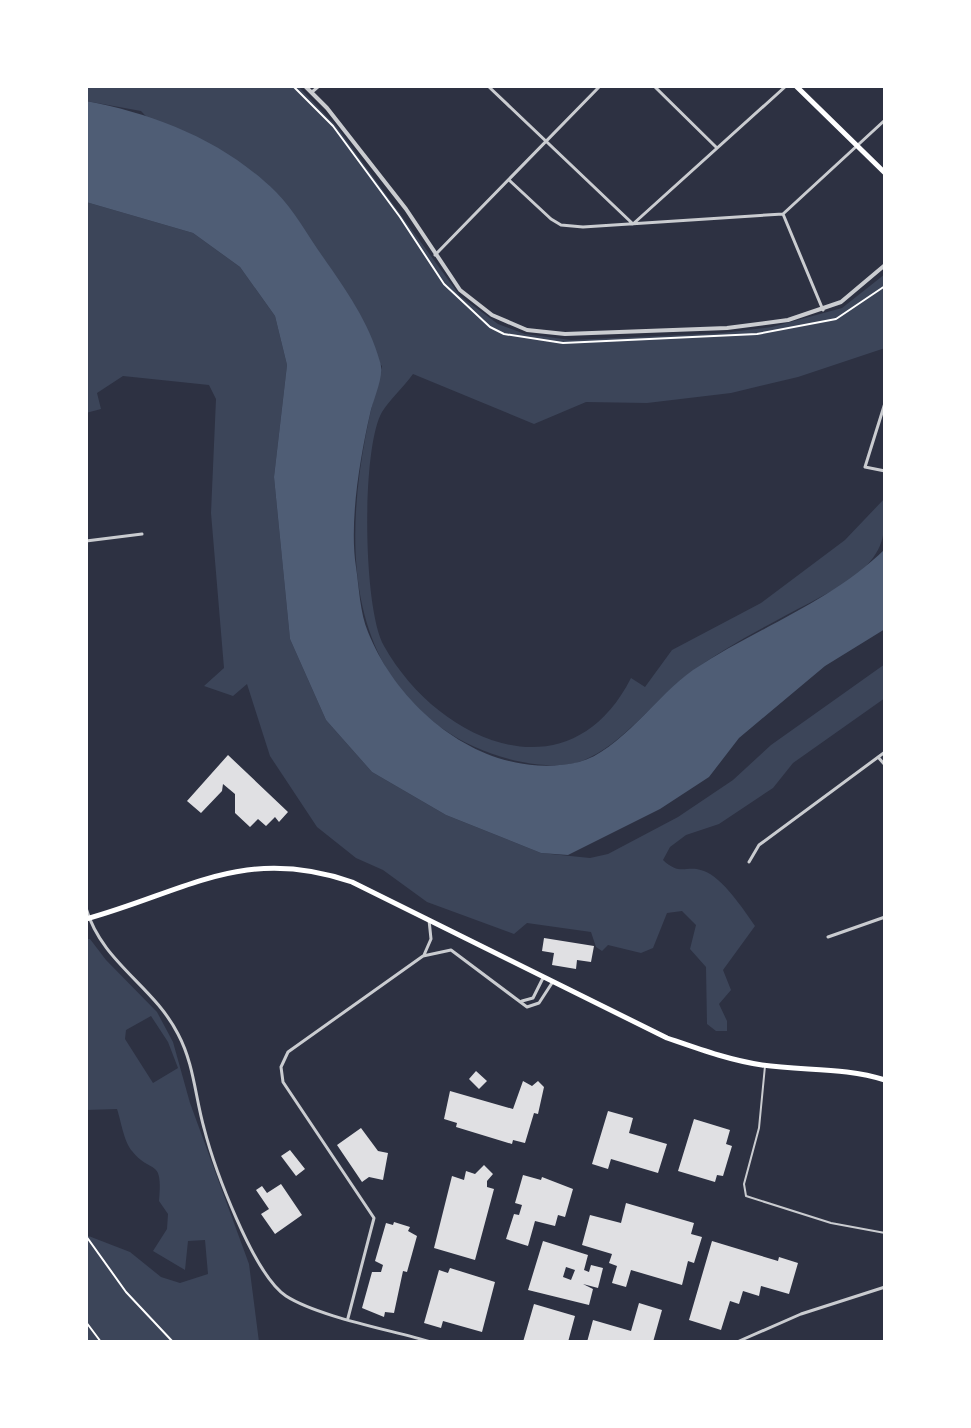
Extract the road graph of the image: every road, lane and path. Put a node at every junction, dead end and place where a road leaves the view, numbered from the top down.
1 (293, 86) edge
2 (306, 86) edge
3 (319, 86) edge
4 (488, 86) edge
5 (600, 86) edge
6 (654, 86) edge
7 (786, 86) edge
8 (796, 86) edge
9 (313, 93) junction
10 (885, 120) edge
11 (547, 142) junction
12 (857, 146) junction
13 (717, 148) junction
14 (885, 173) edge
15 (509, 180) junction
16 (783, 214) junction
17 (633, 224) junction
18 (435, 255) junction
19 (885, 265) edge
20 (885, 286) edge
21 (823, 310) junction
22 (885, 403) edge
23 (885, 471) edge
24 (142, 534) dead end
25 (86, 541) edge
26 (885, 752) edge
27 (878, 757) junction
28 (885, 765) edge
29 (749, 862) dead end
30 (86, 908) edge
31 (885, 917) edge
32 (87, 918) edge
33 (429, 920) junction
34 (828, 937) dead end
35 (423, 956) junction
36 (543, 978) junction
37 (552, 983) junction
38 (518, 1000) junction
39 (765, 1065) junction
40 (885, 1080) edge
41 (885, 1233) edge
42 (86, 1236) edge
43 (885, 1287) edge
44 (348, 1318) junction
45 (86, 1322) edge
46 (101, 1342) edge
47 (173, 1342) edge
48 (431, 1342) edge
49 (737, 1342) edge

1 - 20 path
2 - 9 street
3 - 9 street
4 - 11 street
5 - 11 street
6 - 13 street
7 - 13 street
8 - 12 main road
9 - 18 street
10 - 12 street
11 - 15 street
11 - 17 street
12 - 14 main road
12 - 16 street
13 - 17 street
15 - 17 street
15 - 18 street
16 - 17 street
16 - 21 street
18 - 21 street
19 - 21 street
22 - 23 street
24 - 25 street
26 - 27 street
27 - 28 street
27 - 29 street
30 - 32 street
31 - 34 street
32 - 33 main road
32 - 44 street
33 - 35 street
33 - 36 main road
35 - 38 street
35 - 44 street
36 - 37 main road
36 - 38 street
37 - 38 street
37 - 39 main road
39 - 40 main road
39 - 41 lane
42 - 47 path
43 - 49 street
44 - 48 street
45 - 46 path

